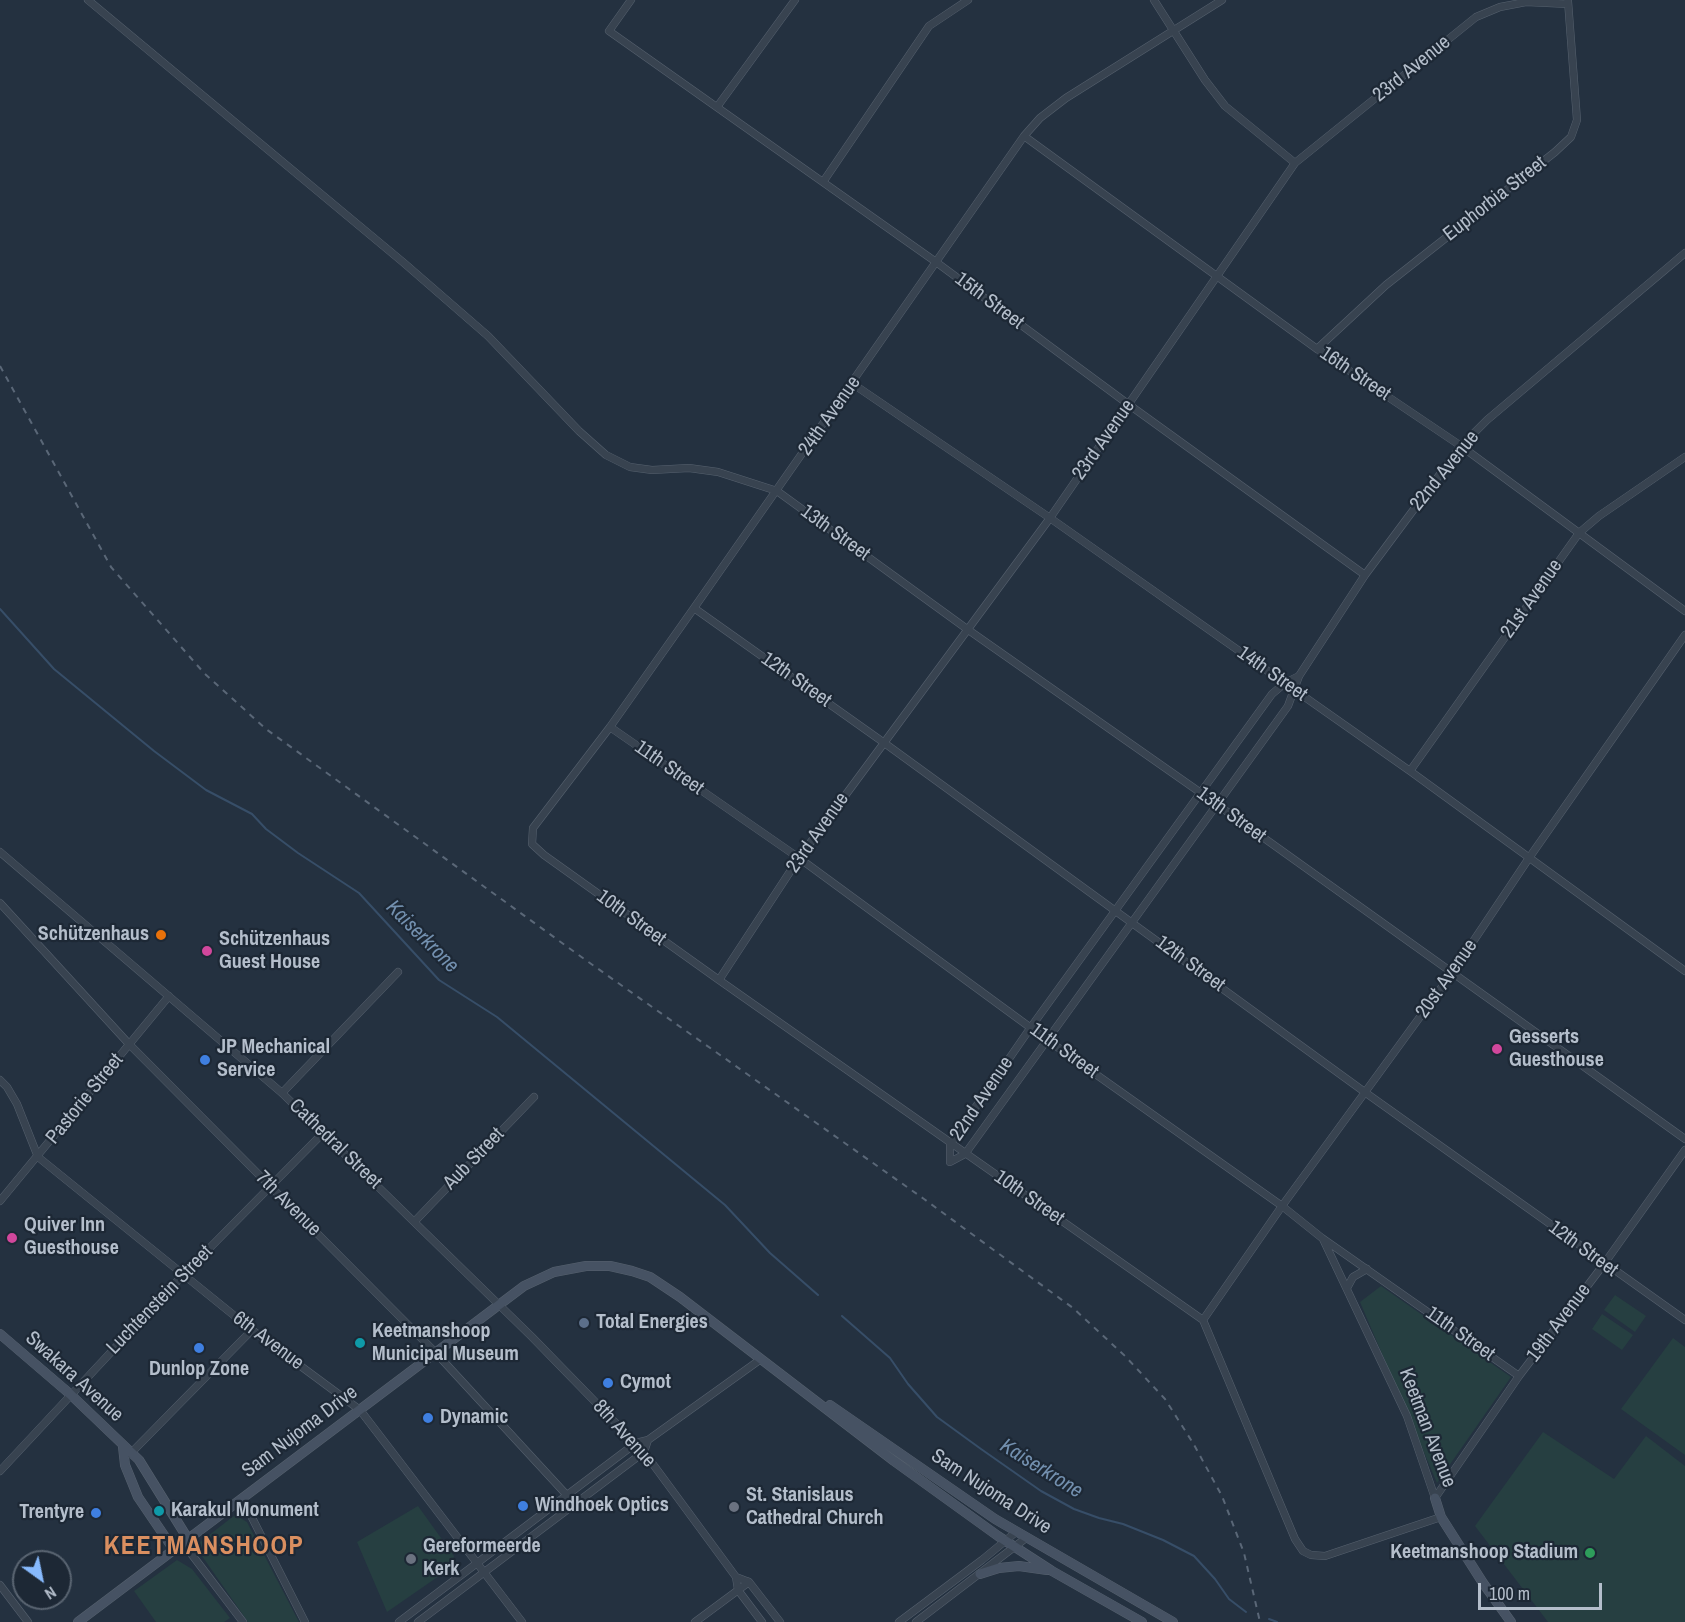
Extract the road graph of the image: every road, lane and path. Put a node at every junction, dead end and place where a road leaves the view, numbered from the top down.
1 (88, 0) edge
2 (631, 0) edge
3 (795, 0) edge
4 (968, 0) edge
5 (1154, 0) edge
6 (1222, 0) edge
7 (1568, 2) edge
8 (1173, 30) junction
9 (717, 107) junction
10 (1024, 136) junction
11 (1295, 164) junction
12 (823, 182) junction
13 (1685, 253) edge
14 (936, 262) junction
15 (1217, 276) junction
16 (1317, 349) junction
17 (853, 384) junction
18 (1128, 404) junction
19 (1461, 446) junction
20 (1685, 457) edge
21 (777, 490) junction
22 (1050, 518) junction
23 (1579, 533) junction
24 (1365, 575) junction
25 (694, 609) junction
26 (1685, 611) edge
27 (967, 628) junction
28 (1685, 635) edge
29 (1299, 676) junction
30 (1285, 683) junction
31 (1294, 690) junction
32 (609, 727) junction
33 (884, 742) junction
34 (1410, 771) junction
35 (1202, 793) junction
36 (1216, 805) junction
37 (532, 844) joint
38 (0, 852) edge
39 (799, 858) junction
40 (1528, 858) junction
41 (0, 903) edge
42 (1115, 910) junction
43 (1131, 922) junction
44 (1685, 971) edge
45 (398, 972) dead end
46 (1452, 973) junction
47 (719, 980) junction
48 (169, 996) junction
49 (1030, 1027) junction
50 (1046, 1039) junction
51 (129, 1044) junction
52 (0, 1080) edge
53 (282, 1093) junction
54 (1366, 1093) junction
55 (534, 1097) dead end
56 (323, 1133) junction
57 (1685, 1139) edge
58 (950, 1144) junction
59 (1685, 1150) edge
60 (965, 1154) junction
61 (38, 1157) junction
62 (269, 1186) junction
63 (0, 1201) edge
64 (1282, 1206) junction
65 (415, 1221) junction
66 (1322, 1238) junction
67 (1604, 1264) junction
68 (1366, 1269) junction
69 (183, 1275) junction
70 (1347, 1288) junction
71 (498, 1305) junction
72 (1203, 1320) junction
73 (1685, 1320) edge
74 (252, 1330) junction
75 (0, 1334) edge
76 (435, 1352) junction
77 (761, 1359) junction
78 (1519, 1376) junction
79 (795, 1384) junction
80 (70, 1394) junction
81 (360, 1410) junction
82 (648, 1440) junction
83 (636, 1443) junction
84 (644, 1452) junction
85 (126, 1453) junction
86 (0, 1471) edge
87 (567, 1495) junction
88 (242, 1498) junction
89 (1435, 1498) junction
90 (575, 1504) junction
91 (1441, 1517) junction
92 (1016, 1532) junction
93 (1026, 1538) junction
94 (185, 1541) junction
95 (1006, 1541) junction
96 (1016, 1548) junction
97 (174, 1550) junction
98 (477, 1563) junction
99 (1053, 1571) junction
100 (484, 1572) junction
101 (980, 1574) junction
102 (736, 1577) junction
103 (748, 1582) junction
104 (0, 1585) edge
105 (738, 1590) junction
106 (28, 1622) edge
107 (78, 1622) edge
108 (243, 1622) edge
109 (305, 1622) edge
110 (399, 1622) edge
111 (418, 1622) edge
112 (522, 1622) edge
113 (694, 1622) edge
114 (762, 1622) edge
115 (780, 1622) edge
116 (899, 1622) edge
117 (916, 1622) edge
118 (1142, 1622) edge
119 (1173, 1622) edge
120 (1511, 1622) edge

1 - 21 street, 13th Street
2 - 9 street, 15th Street
3 - 9 street
4 - 12 street
5 - 8 street
6 - 8 street, 24th Avenue
7 - 11 street, 23rd Avenue
7 - 16 street, Euphorbia Street
8 - 10 street, 24th Avenue
8 - 11 street
9 - 12 street, 15th Street
10 - 14 street, 24th Avenue
10 - 15 street, 16th Street
11 - 15 street, 23rd Avenue
12 - 14 street, 15th Street
13 - 19 street, 22nd Avenue
14 - 17 street, 24th Avenue
14 - 18 street, 15th Street
15 - 16 street, 16th Street
15 - 18 street, 23rd Avenue
16 - 19 street, 16th Street
17 - 21 street, 24th Avenue
17 - 22 street, 14th Street
18 - 22 street, 23rd Avenue
18 - 24 street, 15th Street
19 - 23 street, 16th Street
19 - 24 street, 22nd Avenue
20 - 23 street, 21st Avenue
21 - 25 street, 24th Avenue
21 - 27 street, 13th Street
22 - 27 street, 23rd Avenue
22 - 30 street, 14th Street
23 - 26 street, 16th Street
23 - 34 street, 21st Avenue
24 - 29 street, 22nd Avenue
25 - 32 street, 24th Avenue
25 - 33 street, 12th Street
27 - 33 street, 23rd Avenue
27 - 35 street, 13th Street
28 - 40 street, 20st Avenue
29 - 30 street, 22nd Avenue
29 - 31 street, 22nd Avenue
30 - 31 street, 14th Street
30 - 35 street, 22nd Avenue
31 - 34 street, 14th Street
31 - 36 street, 22nd Avenue
32 - 37 street, 24th Avenue
32 - 39 street, 11th Street
33 - 39 street, 23rd Avenue
33 - 42 street, 12th Street
34 - 40 street, 14th Street
35 - 36 street, 13th Street
35 - 42 street, 22nd Avenue
36 - 43 street, 22nd Avenue
36 - 46 street, 13th Street
37 - 47 street, 10th Street
38 - 48 street, Cathedral Street
39 - 47 street, 23rd Avenue
39 - 49 street, 11th Street
40 - 44 street, 14th Street
40 - 46 street, 20st Avenue
41 - 51 street, 7th Avenue
42 - 43 street, 12th Street
42 - 49 street, 22nd Avenue
43 - 50 street, 22nd Avenue
43 - 54 street, 12th Street
45 - 53 street
46 - 54 street, 20st Avenue
46 - 57 street, 13th Street
47 - 58 street, 10th Street
48 - 51 street, Pastorie Street
48 - 53 street, Cathedral Street
49 - 50 street, 11th Street
49 - 58 street, 22nd Avenue
50 - 60 street, 22nd Avenue
50 - 64 street, 11th Street
51 - 61 street, Pastorie Street
51 - 62 street, 7th Avenue
52 - 61 street, 6th Avenue
53 - 56 street, Cathedral Street
54 - 64 street, 20st Avenue
54 - 67 street, 12th Street
55 - 65 street, Aub Street
56 - 62 street, Luchtenstein Street
56 - 65 street, Cathedral Street
58 - 60 street, 10th Street
58 - 60 street, 22nd Avenue
59 - 67 street, 19th Avenue
60 - 72 street, 10th Street
61 - 63 street, Pastorie Street
61 - 69 street, 6th Avenue
62 - 69 street, Luchtenstein Street
62 - 76 street, 7th Avenue
64 - 66 street, 11th Street
64 - 72 street, 20st Avenue
65 - 71 street, Cathedral Street
66 - 68 street, 11th Street
66 - 70 street, Keetman Avenue
67 - 73 street, 12th Street
67 - 78 street, 19th Avenue
68 - 70 street
68 - 78 street, 11th Street
69 - 74 street, 6th Avenue
69 - 80 street, Luchtenstein Street
70 - 89 street, Keetman Avenue
71 - 76 main road, Sam Nujoma Drive
71 - 77 main road, Sam Nujoma Drive
71 - 83 street, 8th Avenue
72 - 91 street
74 - 81 street, 6th Avenue
74 - 85 street
75 - 80 main road, Swakara Avenue
76 - 81 main road, Sam Nujoma Drive
76 - 87 street, 7th Avenue
77 - 79 main road, Sam Nujoma Drive
77 - 82 street
78 - 89 street, 19th Avenue
79 - 92 main road, Sam Nujoma Drive
79 - 95 main road, Sam Nujoma Drive
80 - 85 main road, Swakara Avenue
80 - 86 street, Luchtenstein Street
81 - 88 main road, Sam Nujoma Drive
81 - 98 street, 6th Avenue
82 - 83 street
82 - 84 street
83 - 84 street, 8th Avenue
83 - 87 street
84 - 90 street
84 - 102 street, 8th Avenue
85 - 94 main road, Swakara Avenue
85 - 97 main road, Swakara Avenue
87 - 90 street, 7th Avenue
87 - 98 street
88 - 94 main road, Sam Nujoma Drive
88 - 109 street
89 - 91 main road, Keetman Avenue
90 - 100 street
91 - 120 main road, Keetman Avenue
92 - 93 main road, Sam Nujoma Drive
92 - 95 street
93 - 96 street
93 - 119 main road, Sam Nujoma Drive
94 - 97 main road, Sam Nujoma Drive
94 - 108 street
95 - 96 main road, Sam Nujoma Drive
95 - 116 street
96 - 99 main road, Sam Nujoma Drive
96 - 101 street
97 - 107 main road, Sam Nujoma Drive
98 - 100 street, 6th Avenue
98 - 110 street
99 - 101 main road
99 - 118 main road, Sam Nujoma Drive
100 - 111 street
100 - 112 street, 6th Avenue
101 - 117 street
102 - 103 street
102 - 105 street, 8th Avenue
103 - 105 street
103 - 115 street
104 - 106 street
105 - 113 street
105 - 114 street, 8th Avenue

